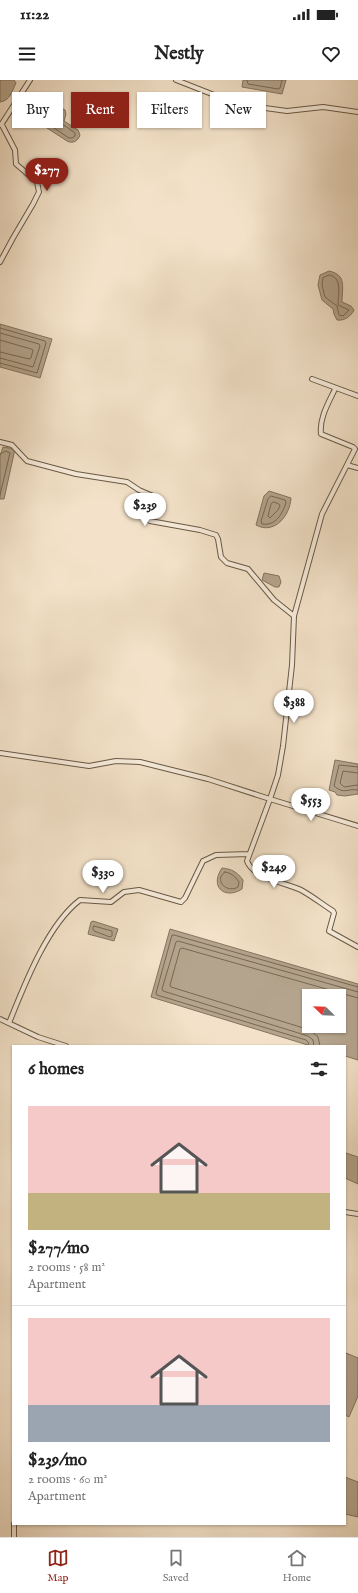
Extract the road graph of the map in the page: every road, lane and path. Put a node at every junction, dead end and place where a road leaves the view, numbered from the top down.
1 (30, 80) edge
2 (176, 80) edge
3 (358, 112) edge
4 (1, 125) edge
5 (0, 262) edge
6 (312, 379) dead end
7 (335, 389) junction
8 (358, 396) edge
9 (0, 442) edge
10 (347, 465) junction
11 (358, 468) edge
12 (294, 616) junction
13 (0, 753) edge
14 (270, 800) junction
15 (358, 826) edge
16 (249, 854) junction
17 (358, 947) edge
18 (0, 1019) edge
19 (9, 1023) junction
20 (62, 1045) edge
21 (346, 1212) edge
22 (358, 1214) edge
23 (14, 1525) edge
24 (14, 1537) edge

1 - 4 street
2 - 3 street
4 - 5 street
6 - 7 street
7 - 8 street
7 - 10 street
9 - 12 street
10 - 11 street
10 - 12 street
12 - 14 street
13 - 14 street
14 - 15 street
14 - 16 street
16 - 17 street
16 - 19 street
18 - 19 street
19 - 20 street
21 - 22 street
23 - 24 street

